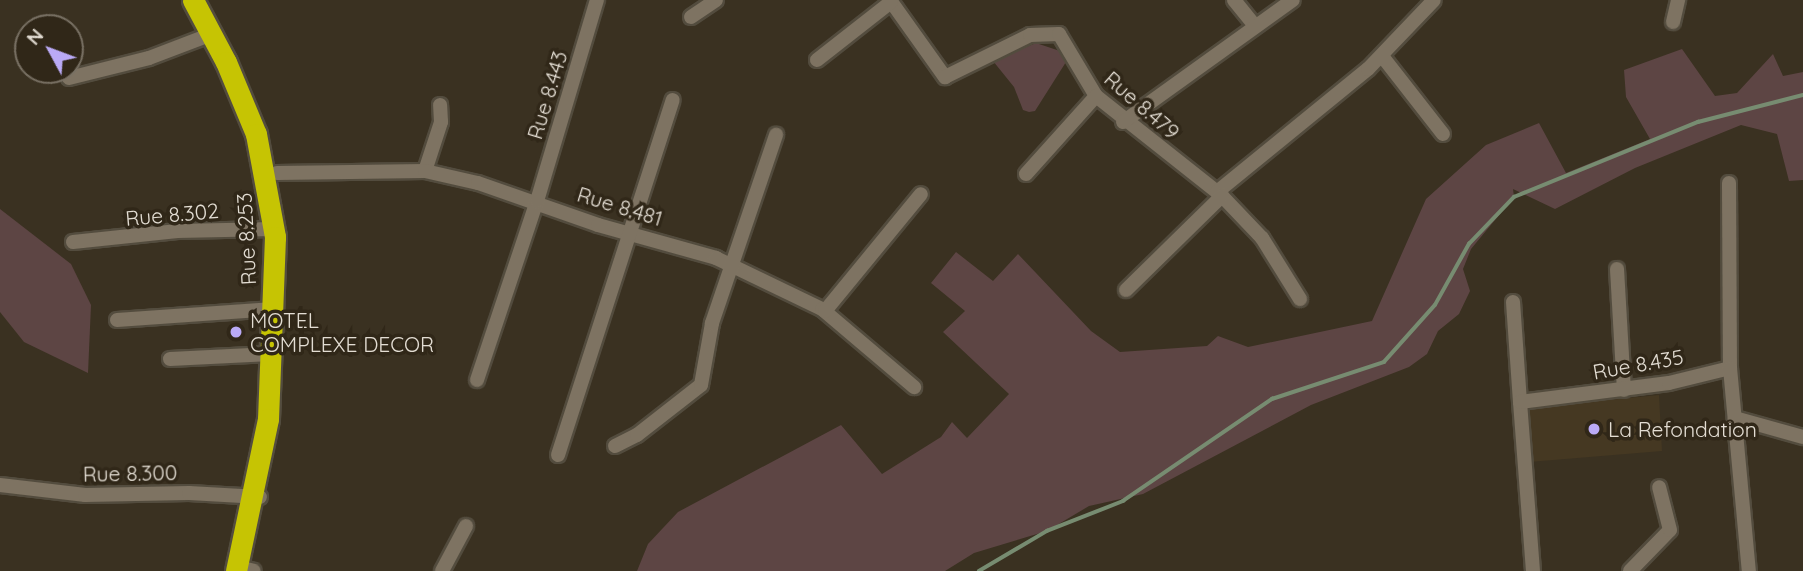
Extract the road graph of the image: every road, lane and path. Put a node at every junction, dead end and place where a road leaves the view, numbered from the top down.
1 (193, 0) edge
2 (205, 0) edge
3 (597, 0) edge
4 (716, 0) edge
5 (1234, 0) edge
6 (1293, 0) edge
7 (1434, 0) edge
8 (1678, 0) edge
9 (895, 2) edge
10 (691, 17) dead end
11 (1673, 22) dead end
12 (1255, 26) junction
13 (212, 34) junction
14 (1382, 56) junction
15 (817, 60) dead end
16 (84, 74) edge
17 (1096, 96) junction
18 (673, 100) dead end
19 (440, 105) dead end
20 (1123, 122) junction
21 (1443, 134) dead end
22 (776, 135) dead end
23 (425, 171) junction
24 (277, 173) junction
25 (1026, 174) dead end
26 (1729, 183) dead end
27 (921, 194) dead end
28 (1220, 194) junction
29 (537, 201) junction
30 (274, 229) junction
31 (632, 232) junction
32 (73, 242) dead end
33 (732, 264) junction
34 (1617, 269) dead end
35 (1126, 290) dead end
36 (1300, 299) dead end
37 (1513, 302) dead end
38 (274, 309) junction
39 (825, 311) junction
40 (117, 320) dead end
41 (271, 354) junction
42 (170, 359) dead end
43 (1730, 368) junction
44 (477, 380) dead end
45 (914, 387) dead end
46 (1624, 390) junction
47 (1520, 402) junction
48 (1735, 418) junction
49 (1803, 437) edge
50 (615, 446) dead end
51 (558, 455) dead end
52 (0, 485) edge
53 (1659, 487) dead end
54 (258, 497) junction
55 (466, 526) dead end
56 (244, 570) edge
57 (442, 571) edge
58 (1534, 571) edge
59 (1630, 571) edge
60 (1749, 571) edge

1 - 13 highway, Rue 8.253
2 - 24 highway, Rue 8.253
3 - 29 street, Rue 8.443
4 - 10 street
5 - 12 street
6 - 12 street
7 - 14 street
8 - 11 street
9 - 15 street
9 - 17 street, Rue 8.479
12 - 20 street
13 - 16 street
13 - 30 highway, Rue 8.253
14 - 21 street
14 - 28 street
17 - 20 street, Rue 8.479
17 - 25 street
18 - 31 street
19 - 23 street
20 - 28 street, Rue 8.479
22 - 33 street
23 - 24 street, Rue 8.481
23 - 29 street, Rue 8.481
24 - 54 highway, Rue 8.253
26 - 43 street
27 - 39 street
28 - 35 street
28 - 36 street, Rue 8.479
29 - 31 street, Rue 8.481
29 - 44 street, Rue 8.443
30 - 32 street, Rue 8.302
30 - 38 highway, Rue 8.253
31 - 33 street, Rue 8.481
31 - 51 street
33 - 39 street, Rue 8.481
33 - 50 street
34 - 46 street
37 - 47 street
38 - 40 street
38 - 41 highway, Rue 8.253
39 - 45 street, Rue 8.481
41 - 42 street
41 - 54 highway, Rue 8.253
43 - 46 street, Rue 8.435
43 - 48 street
46 - 47 street, Rue 8.435
47 - 58 street
48 - 49 street
48 - 60 street
52 - 54 street, Rue 8.300
53 - 59 street
54 - 56 highway, Rue 8.253
55 - 57 street

